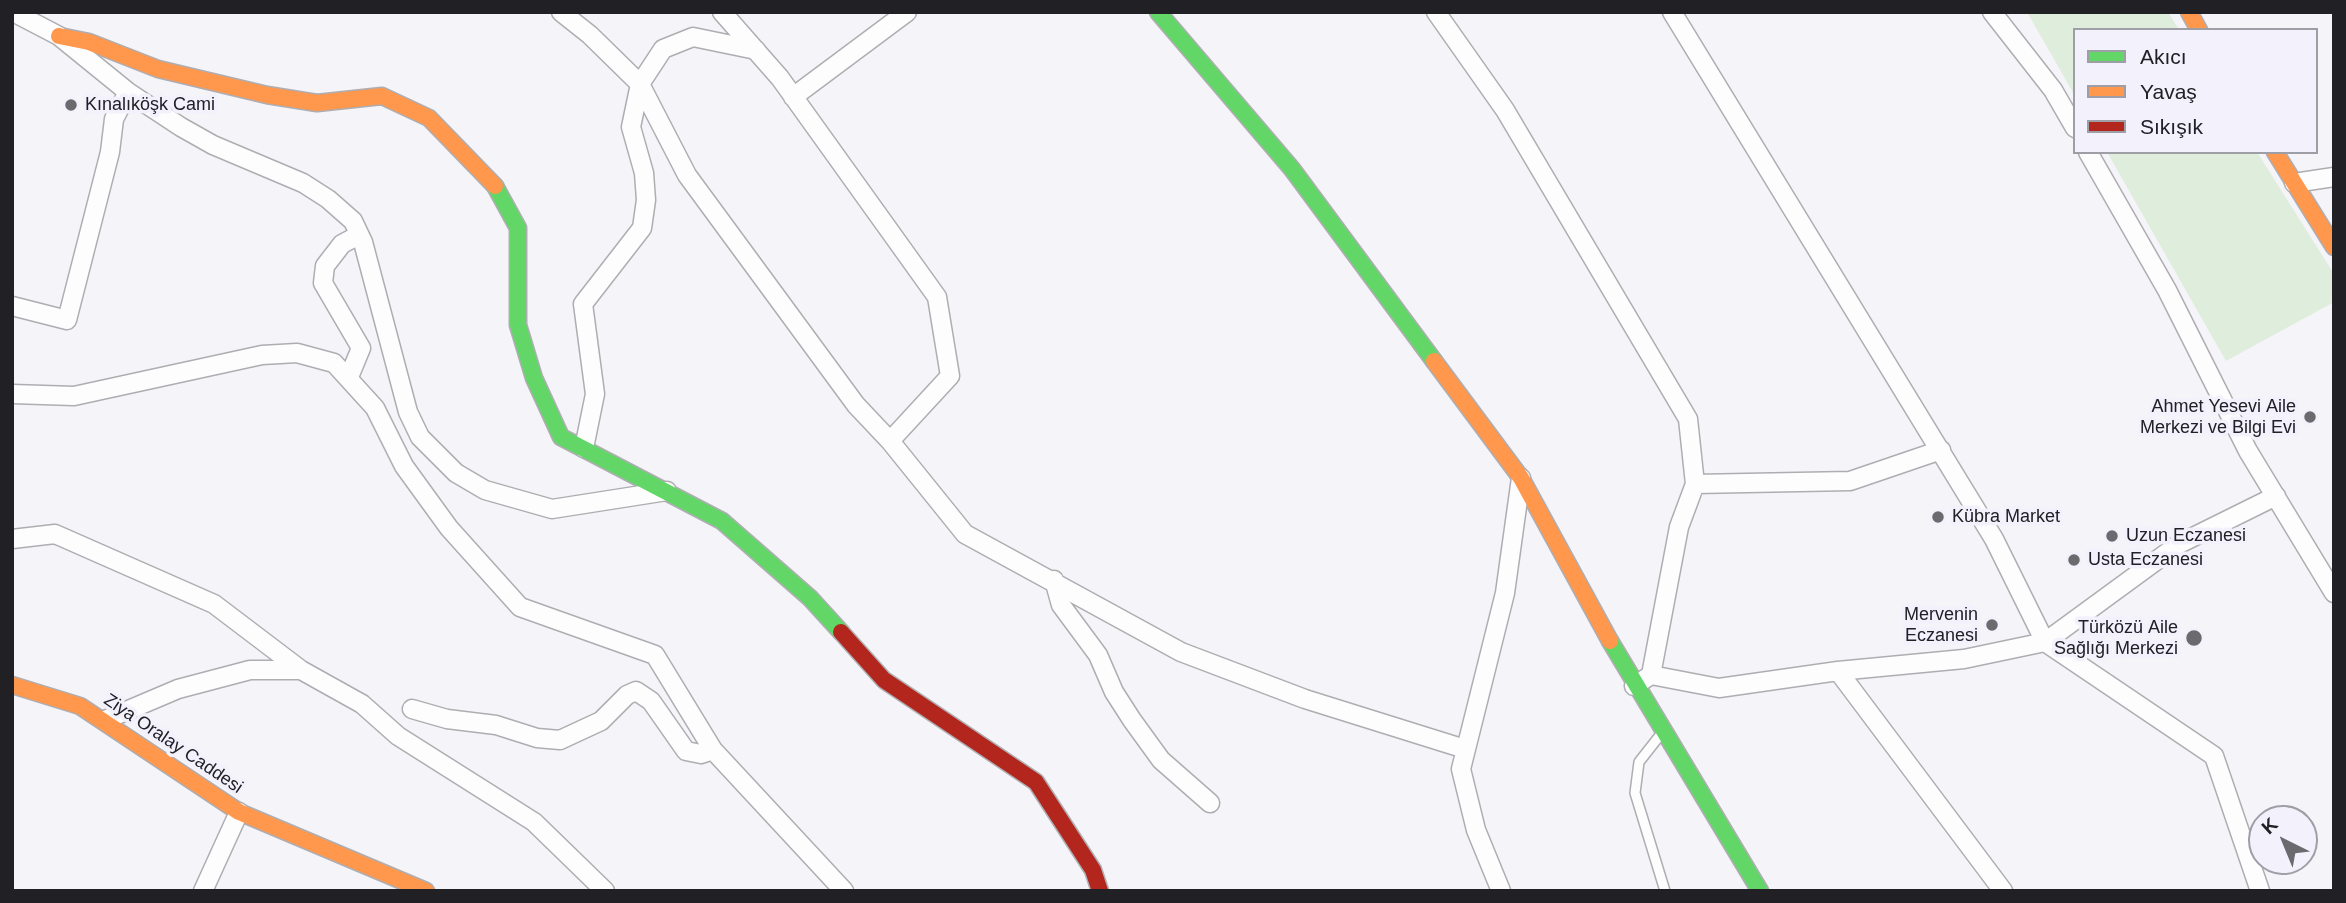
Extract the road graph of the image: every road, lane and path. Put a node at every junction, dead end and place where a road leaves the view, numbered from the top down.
1 (13, 12) edge
2 (561, 12) edge
3 (722, 12) edge
4 (907, 12) edge
5 (1158, 12) edge
6 (1436, 12) edge
7 (1672, 12) edge
8 (1992, 12) edge
9 (2189, 12) edge
10 (2198, 28) edge
11 (59, 36) junction
12 (755, 50) junction
13 (640, 84) junction
14 (128, 92) junction
15 (793, 97) junction
16 (2073, 125) edge
17 (2089, 154) edge
18 (2276, 154) edge
19 (2334, 177) edge
20 (2294, 183) junction
21 (359, 235) junction
22 (2334, 247) edge
23 (12, 306) edge
24 (349, 377) junction
25 (12, 394) edge
26 (890, 441) junction
27 (584, 448) junction
28 (1941, 450) junction
29 (1521, 478) junction
30 (1695, 484) junction
31 (668, 491) junction
32 (2276, 496) junction
33 (12, 539) edge
34 (1054, 580) junction
35 (2334, 593) edge
36 (2045, 642) junction
37 (301, 670) junction
38 (1838, 671) junction
39 (1651, 675) junction
40 (12, 685) edge
41 (1634, 685) junction
42 (412, 709) dead end
43 (106, 720) junction
44 (1662, 732) junction
45 (1465, 749) junction
46 (713, 750) junction
47 (1210, 803) dead end
48 (240, 812) junction
49 (204, 891) edge
50 (426, 891) edge
51 (605, 891) edge
52 (844, 891) edge
53 (1100, 891) edge
54 (1501, 891) edge
55 (1665, 891) edge
56 (1760, 891) edge
57 (2003, 891) edge
58 (2260, 891) edge

1 - 11 street
2 - 13 street
3 - 12 street
4 - 15 street
5 - 29 street
6 - 30 street
7 - 28 street
8 - 16 street
9 - 10 street
11 - 14 street
11 - 27 street
12 - 13 street
12 - 15 street
13 - 26 street
13 - 27 street
14 - 21 street
14 - 23 street
15 - 26 street
17 - 32 street
18 - 20 street
19 - 20 street
20 - 22 street
21 - 24 street
21 - 31 street
24 - 25 street
24 - 46 street
26 - 34 street
27 - 31 street
28 - 30 street
28 - 36 street
29 - 41 street
29 - 45 street
30 - 39 street
31 - 53 street
32 - 35 street
32 - 36 street
33 - 37 street
34 - 45 street
34 - 47 street
36 - 38 street
36 - 58 street
37 - 43 street
37 - 51 street
38 - 39 street
38 - 57 street
39 - 41 street
40 - 43 street, Ziya Oralay Caddesi
41 - 44 street
42 - 46 street
43 - 48 street, Ziya Oralay Caddesi
44 - 55 lane
44 - 56 street
45 - 54 street
46 - 52 street
48 - 49 street
48 - 50 street, Ziya Oralay Caddesi

